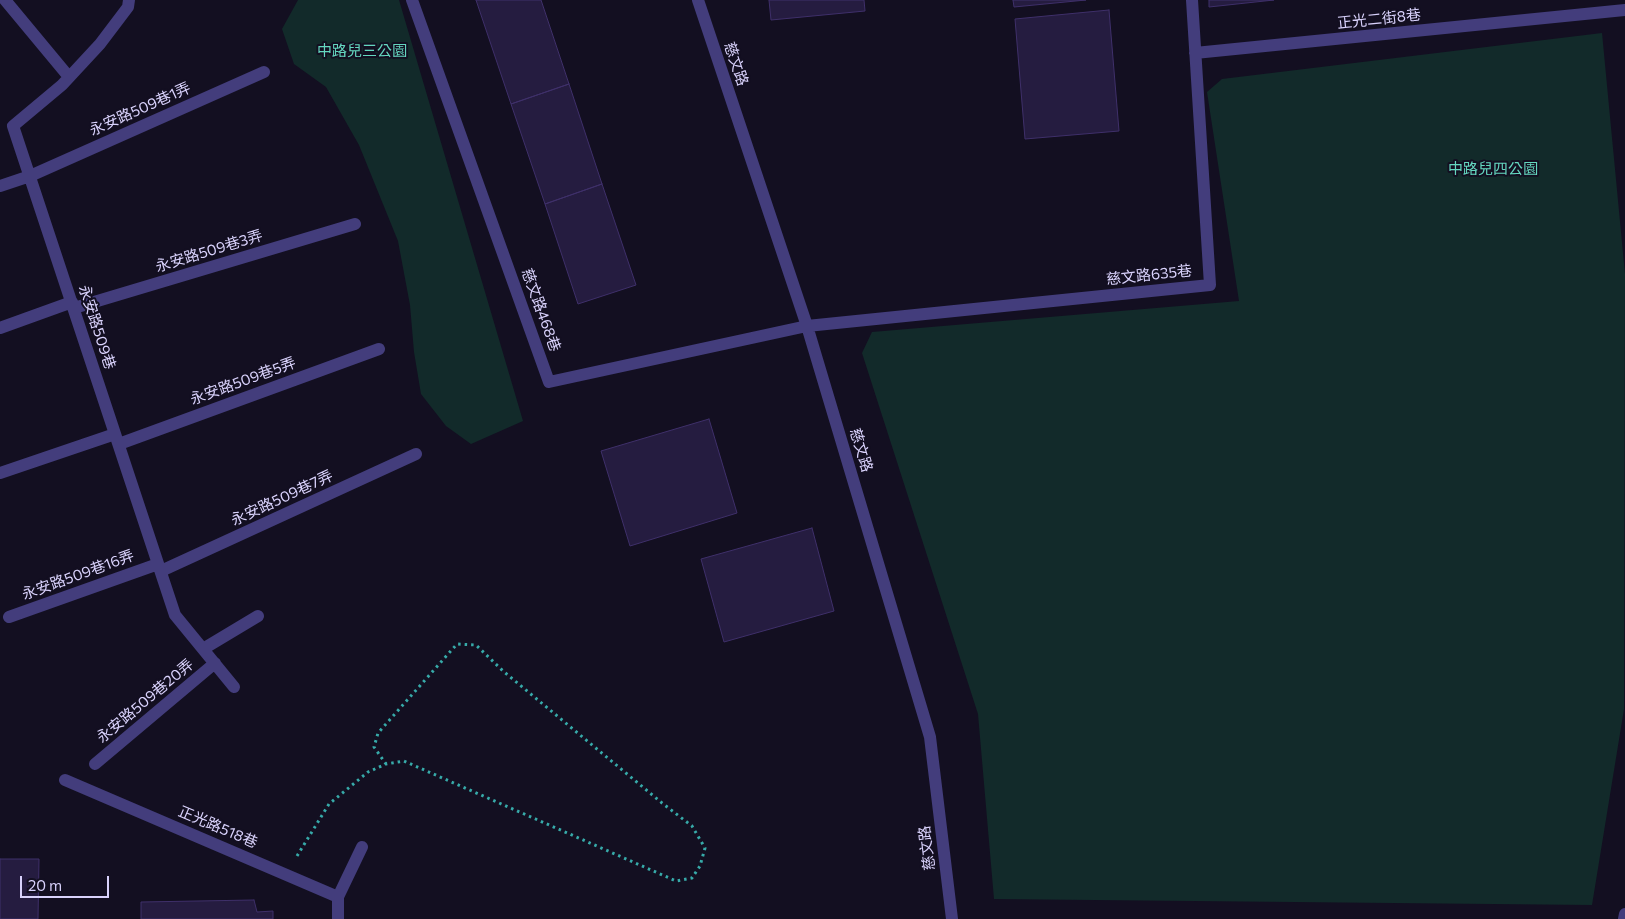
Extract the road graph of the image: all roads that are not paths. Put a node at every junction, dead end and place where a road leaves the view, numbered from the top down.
1 (5, 0) edge
2 (129, 0) edge
3 (412, 0) edge
4 (698, 0) edge
5 (1192, 0) edge
6 (1625, 10) edge
7 (1195, 53) junction
8 (264, 72) dead end
9 (69, 77) junction
10 (30, 176) junction
11 (0, 186) edge
12 (354, 224) dead end
13 (73, 305) junction
14 (808, 326) junction
15 (0, 328) edge
16 (379, 349) dead end
17 (117, 439) junction
18 (416, 454) dead end
19 (0, 473) edge
20 (160, 568) junction
21 (258, 616) dead end
22 (8, 617) dead end
23 (203, 649) junction
24 (215, 663) junction
25 (234, 686) dead end
26 (95, 764) dead end
27 (65, 780) dead end
28 (362, 847) dead end
29 (338, 897) junction
30 (1625, 914) edge
31 (338, 919) edge
32 (952, 919) edge
33 (1624, 919) edge

1 - 9 street
2 - 9 street, 永安路509巷
3 - 14 street, 慈文路468巷
4 - 14 street, 慈文路
5 - 7 street, 慈文路635巷
6 - 7 street, 正光二街8巷
7 - 14 street, 慈文路635巷
8 - 10 street, 永安路509巷1弄
9 - 10 street, 永安路509巷
10 - 11 street, 永安路509巷1弄
10 - 13 street, 永安路509巷
12 - 13 street, 永安路509巷3弄
13 - 15 street, 永安路509巷3弄
13 - 17 street, 永安路509巷
14 - 32 street, 慈文路
16 - 17 street, 永安路509巷5弄
17 - 19 street, 永安路509巷5弄
17 - 20 street, 永安路509巷
18 - 20 street, 永安路509巷7弄
20 - 22 street, 永安路509巷16弄
20 - 23 street, 永安路509巷
21 - 23 street
23 - 24 street, 永安路509巷
24 - 25 street, 永安路509巷
24 - 26 street, 永安路509巷20弄
27 - 29 street, 正光路518巷
28 - 29 street
29 - 31 street
30 - 33 street

